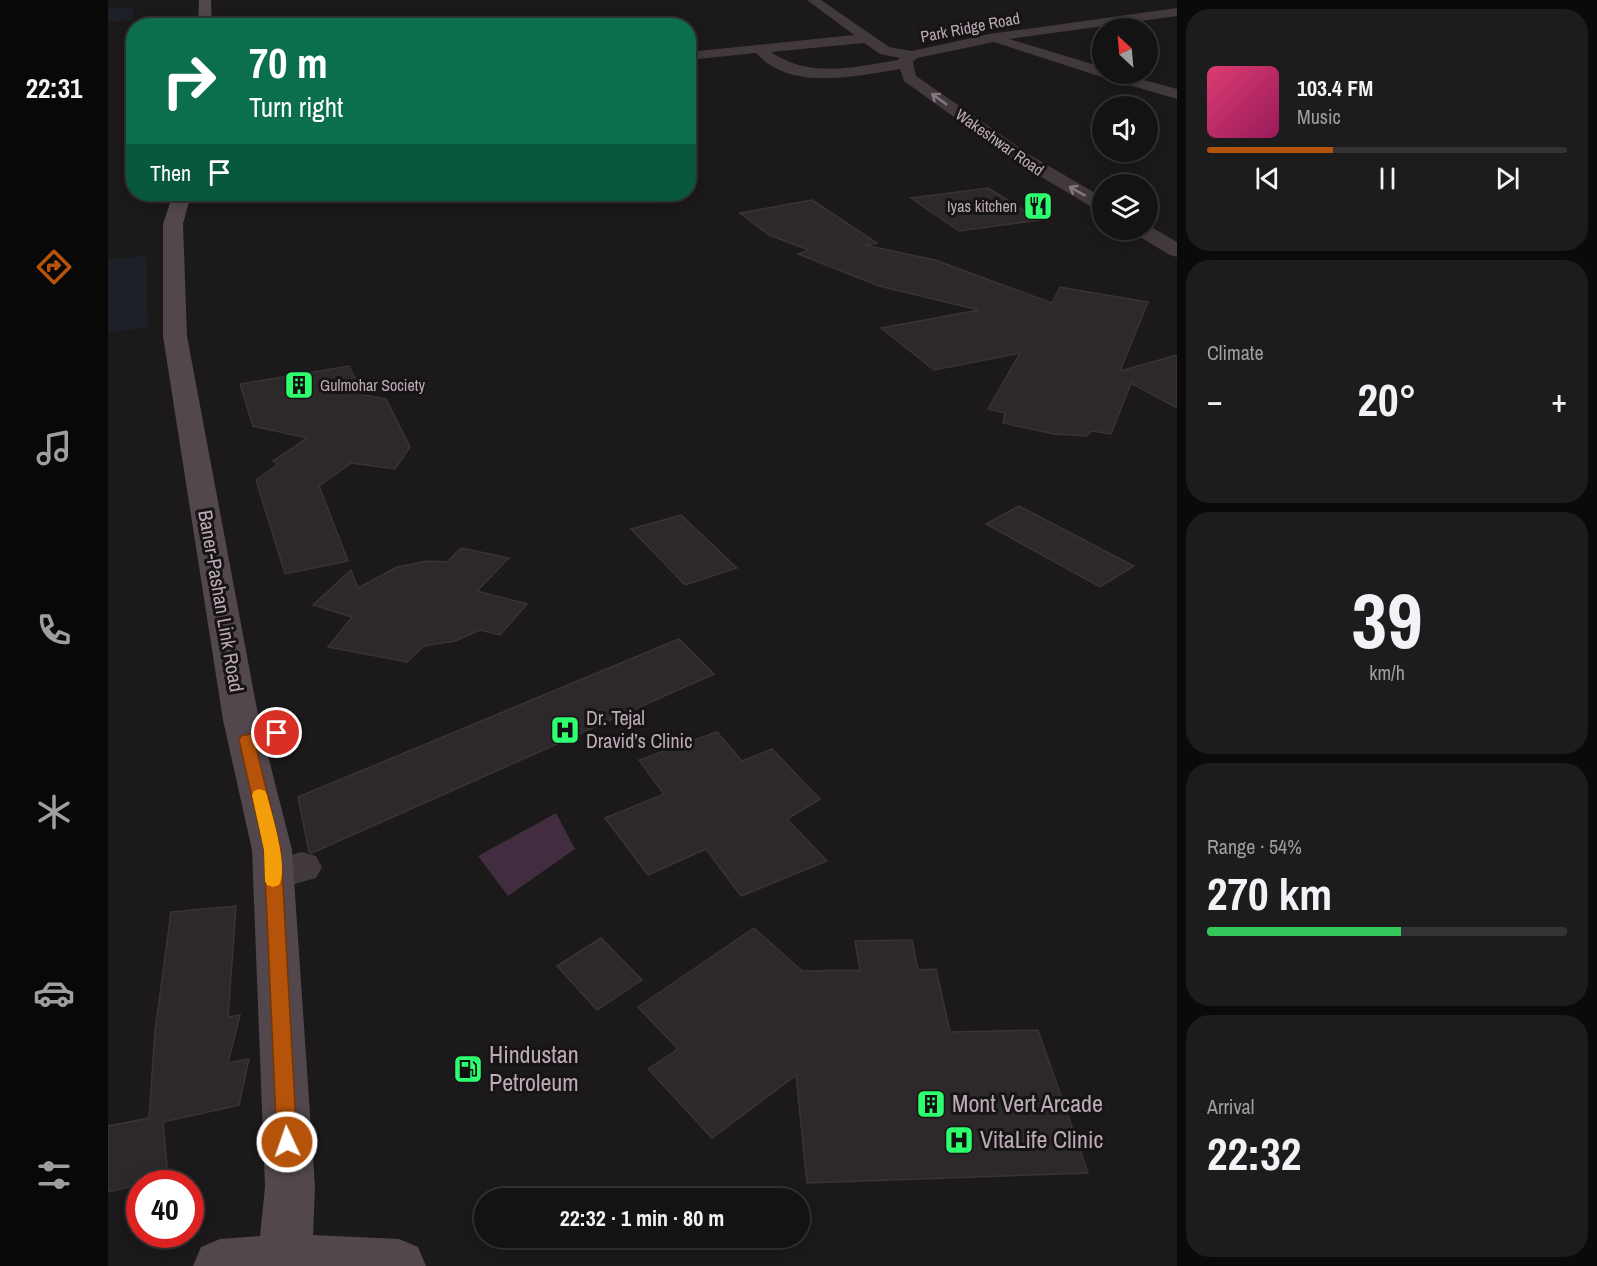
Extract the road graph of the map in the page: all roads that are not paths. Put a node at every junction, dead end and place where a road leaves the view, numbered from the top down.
1 (205, 0) edge
2 (813, 0) edge
3 (1177, 12) edge
4 (205, 18) edge
5 (868, 38) junction
6 (990, 38) junction
7 (765, 50) junction
8 (696, 55) edge
9 (908, 63) junction
10 (1092, 69) edge
11 (934, 74) dead end
12 (1142, 84) edge
13 (1177, 94) edge
14 (1028, 143) dead end
15 (1004, 146) junction
16 (1092, 200) edge
17 (180, 201) edge
18 (1158, 240) edge
19 (1177, 251) edge
20 (284, 1263) edge
21 (220, 1266) edge
22 (399, 1266) edge

1 - 4 street
2 - 5 street
3 - 6 street, Park Ridge Road
5 - 7 street
5 - 9 street
6 - 9 street, Park Ridge Road
6 - 10 street
7 - 8 street
7 - 9 street, Park Ridge Road
9 - 11 street
15 -> 9 street, Wakeshwar Road
12 - 13 street
14 - 15 street
16 -> 15 street, Wakeshwar Road
17 - 20 street, Baner-Pashan Link Road
18 - 19 street
20 - 21 street
20 - 22 street

